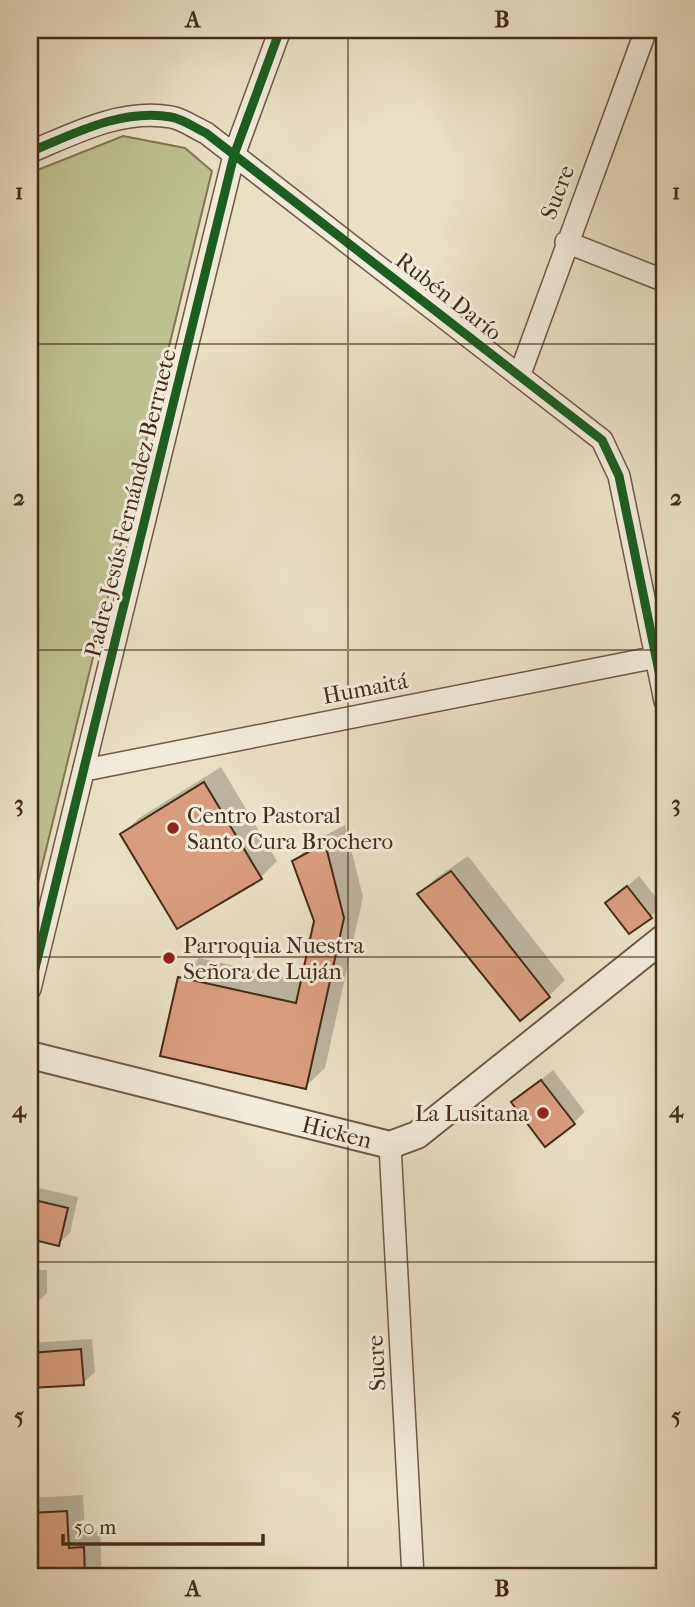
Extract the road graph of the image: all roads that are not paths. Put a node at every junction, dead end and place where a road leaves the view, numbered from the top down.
1 (280, 30) edge
2 (646, 30) edge
3 (30, 152) edge
4 (234, 155) junction
5 (566, 242) junction
6 (665, 281) edge
7 (520, 374) junction
8 (657, 657) junction
9 (665, 701) edge
10 (85, 771) junction
11 (665, 937) edge
12 (30, 989) edge
13 (30, 1055) edge
14 (390, 1145) junction
15 (413, 1577) edge

1 - 4 street, Padre Jesús Fernández Berruete
2 - 5 street, Sucre
3 - 4 street, Rubén Darío
4 - 7 street, Rubén Darío
4 - 10 street, Padre Jesús Fernández Berruete
5 - 6 street
5 - 7 street, Sucre
7 - 8 street, Rubén Darío
8 - 9 street, Rubén Darío
8 - 10 street, Humaitá
10 - 12 street, Padre Jesús Fernández Berruete
11 - 14 street, Hicken
13 - 14 street, Hicken
14 - 15 street, Sucre

